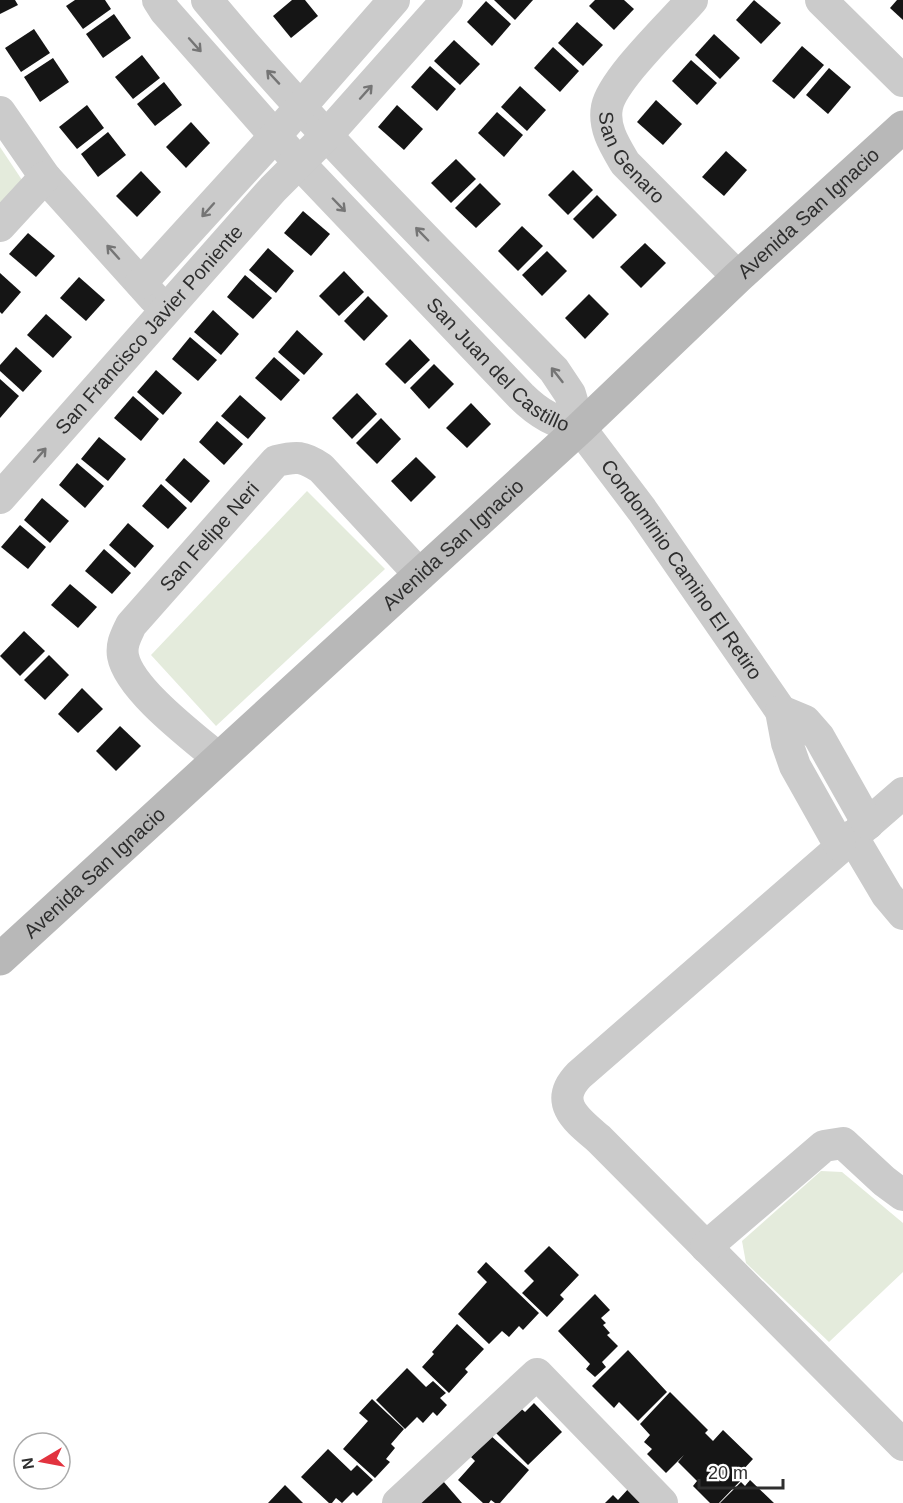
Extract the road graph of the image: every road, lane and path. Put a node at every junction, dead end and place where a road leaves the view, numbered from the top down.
1 (158, 0) edge
2 (207, 0) edge
3 (394, 0) edge
4 (447, 0) edge
5 (692, 0) edge
6 (820, 0) edge
7 (903, 81) edge
8 (300, 106) junction
9 (0, 112) edge
10 (903, 127) edge
11 (327, 135) junction
12 (275, 136) junction
13 (299, 163) junction
14 (45, 177) junction
15 (398, 209) junction
16 (0, 226) edge
17 (369, 236) junction
18 (738, 277) junction
19 (141, 283) junction
20 (166, 312) junction
21 (580, 428) junction
22 (0, 498) edge
23 (420, 575) junction
24 (218, 758) junction
25 (903, 793) edge
26 (853, 836) junction
27 (903, 914) edge
28 (0, 959) edge
29 (903, 1196) edge
30 (706, 1247) junction
31 (903, 1444) edge
32 (398, 1503) edge
33 (662, 1503) edge

1 -> 12 street, San Juan del Castillo
8 -> 2 street, San Juan del Castillo
3 - 8 street, San Francisco Javier Poniente
11 -> 4 street, San Francisco Javier Poniente
5 - 18 street, San Genaro
6 - 7 street
8 - 11 street, San Juan del Castillo
8 - 12 street, San Francisco Javier Poniente
9 - 14 street
10 - 18 main road, Avenida San Ignacio
11 - 13 street, San Francisco Javier Poniente
11 - 15 street, San Juan del Castillo
12 - 13 street, San Juan del Castillo
12 -> 19 street, San Francisco Javier Poniente
13 -> 17 street, San Juan del Castillo
13 - 20 street, San Francisco Javier Poniente
14 - 16 street
19 -> 14 street
15 - 17 street
21 -> 15 street, San Juan del Castillo
17 - 21 street, San Juan del Castillo
18 - 21 main road, Avenida San Ignacio
19 - 20 street
22 -> 20 street, San Francisco Javier Poniente
21 - 23 main road, Avenida San Ignacio
21 - 26 street, Condominio Camino El Retiro
23 - 24 main road, Avenida San Ignacio
23 - 24 street, San Felipe Neri
24 - 28 main road, Avenida San Ignacio
25 - 26 street
26 - 27 street, Condominio Camino El Retiro
26 - 30 street
29 - 30 street
30 - 31 street
32 - 33 street

